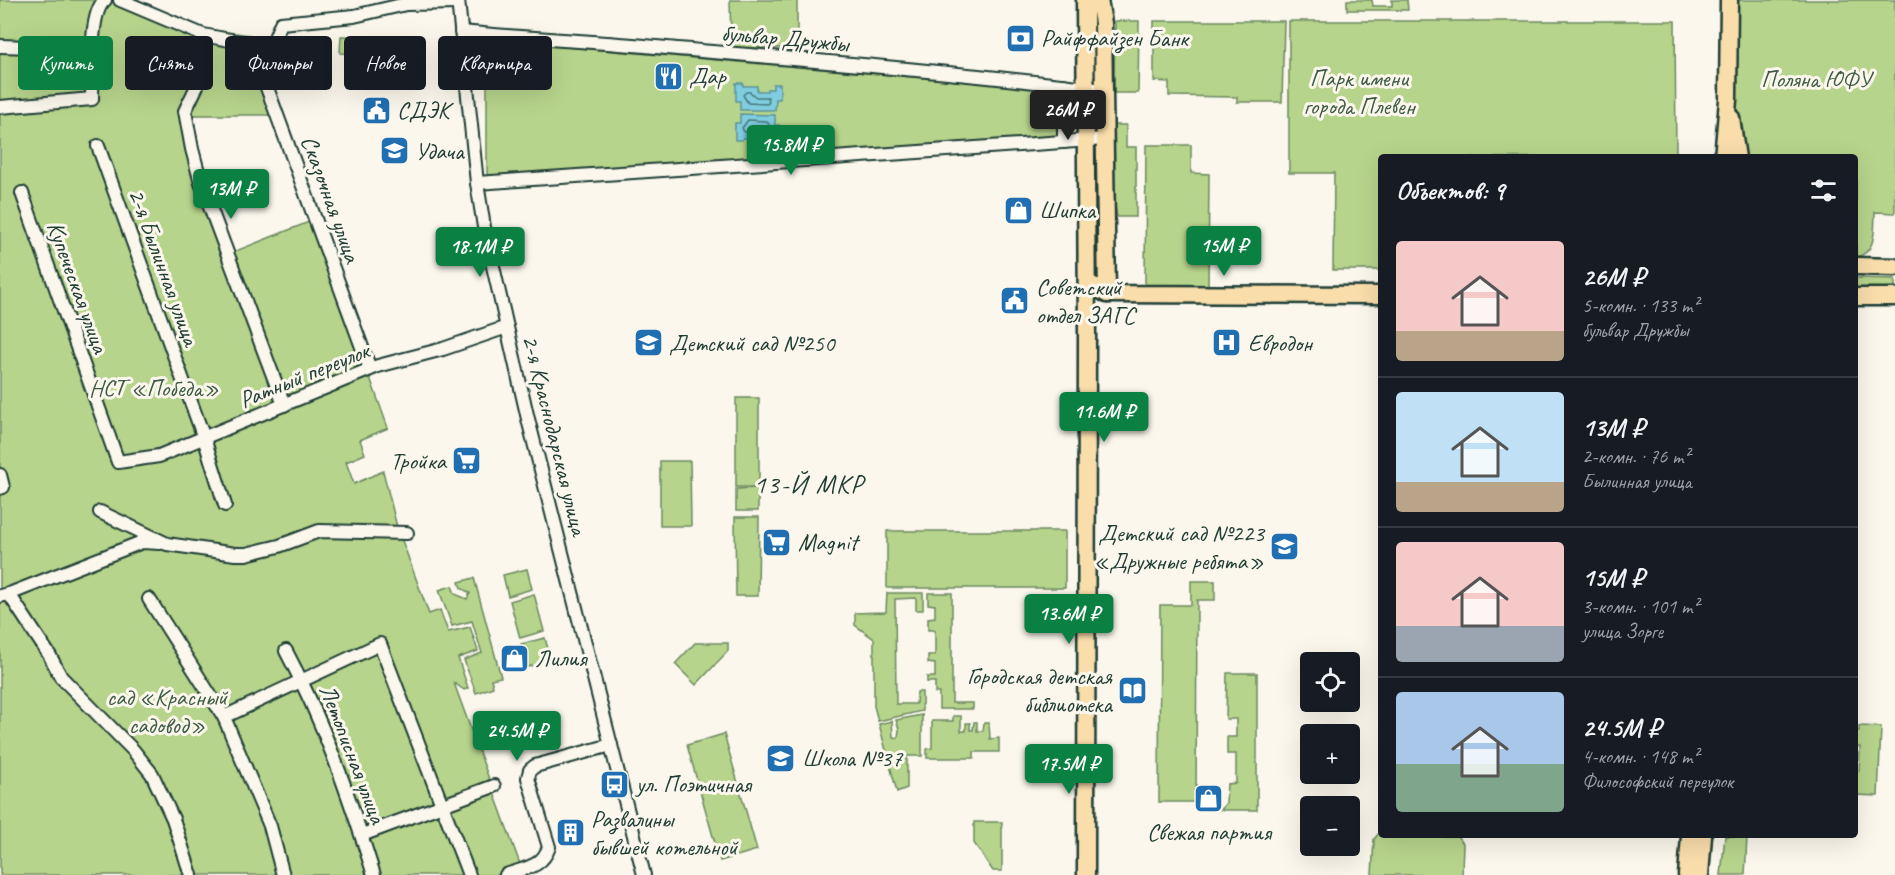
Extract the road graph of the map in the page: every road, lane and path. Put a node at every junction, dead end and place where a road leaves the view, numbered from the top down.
1 (105, 0) edge
2 (120, 0) edge
3 (1085, 0) edge
4 (1099, 0) edge
5 (1729, 0) edge
6 (132, 2) edge
7 (458, 2) edge
8 (464, 32) junction
9 (203, 35) junction
10 (94, 36) edge
11 (275, 36) edge
12 (225, 39) edge
13 (0, 46) edge
14 (18, 47) edge
15 (1064, 85) junction
16 (1084, 88) junction
17 (92, 90) edge
18 (268, 90) edge
19 (1104, 90) junction
20 (1728, 100) junction
21 (0, 106) edge
22 (1105, 139) junction
23 (1085, 140) junction
24 (1064, 142) junction
25 (98, 146) dead end
26 (1723, 154) edge
27 (1737, 154) edge
28 (479, 183) junction
29 (22, 193) dead end
30 (1858, 266) edge
31 (1895, 267) edge
32 (1087, 282) junction
33 (1107, 294) junction
34 (1378, 295) edge
35 (1858, 297) edge
36 (1895, 297) edge
37 (1087, 310) junction
38 (507, 327) junction
39 (370, 369) junction
40 (284, 405) junction
41 (204, 438) junction
42 (118, 462) joint
43 (225, 505) dead end
44 (100, 512) dead end
45 (407, 533) dead end
46 (167, 544) junction
47 (5, 595) edge
48 (148, 600) dead end
49 (286, 651) dead end
50 (302, 681) junction
51 (224, 717) junction
52 (611, 745) junction
53 (494, 786) dead end
54 (443, 805) junction
55 (362, 835) junction
56 (1696, 841) edge
57 (191, 875) edge
58 (283, 875) edge
59 (374, 875) edge
60 (469, 875) edge
61 (506, 875) edge
62 (644, 875) edge
63 (1086, 875) edge
64 (1687, 875) edge
65 (1700, 875) edge

1 - 10 street
2 - 6 street
3 - 16 main road
4 - 19 main road
5 - 20 main road
6 - 9 street
7 - 8 street, 2-я Краснодарская улица
7 - 11 street
8 - 15 street, бульвар Дружбы
8 - 28 street, 2-я Краснодарская улица
9 - 12 street
9 - 40 street
13 - 14 street
15 - 16 street, бульвар Дружбы
15 - 24 street
16 - 19 street, бульвар Дружбы
16 - 23 main road
17 - 21 street
18 - 39 street, Сказочная улица
19 - 22 main road
20 - 26 main road
20 - 27 main road
22 - 23 street
22 - 33 main road
23 - 24 street
23 - 32 main road
24 - 28 street
25 - 41 street, 2-я Былинная улица
28 - 38 street, 2-я Краснодарская улица
29 - 42 street, Купеческая улица
30 - 31 main road
32 - 33 main road
32 - 37 main road
33 - 34 main road
33 - 37 main road
35 - 36 main road
37 - 63 main road
38 - 39 street, Ратный переулок
38 - 52 street, 2-я Краснодарская улица
39 - 40 street, Ратный переулок
40 - 41 street, Ратный переулок
41 - 42 street, Ратный переулок
41 - 43 street, 2-я Былинная улица
44 - 46 street
45 - 46 street
46 - 47 street
47 - 57 street
48 - 51 street
49 - 50 street, Летописная улица
50 - 51 street
50 - 54 street
50 - 55 street, Летописная улица
51 - 58 street
52 - 61 street
52 - 62 street, 2-я Краснодарская улица
53 - 54 street
54 - 55 street
54 - 60 street
55 - 59 street, Летописная улица
56 - 64 main road
56 - 65 main road

